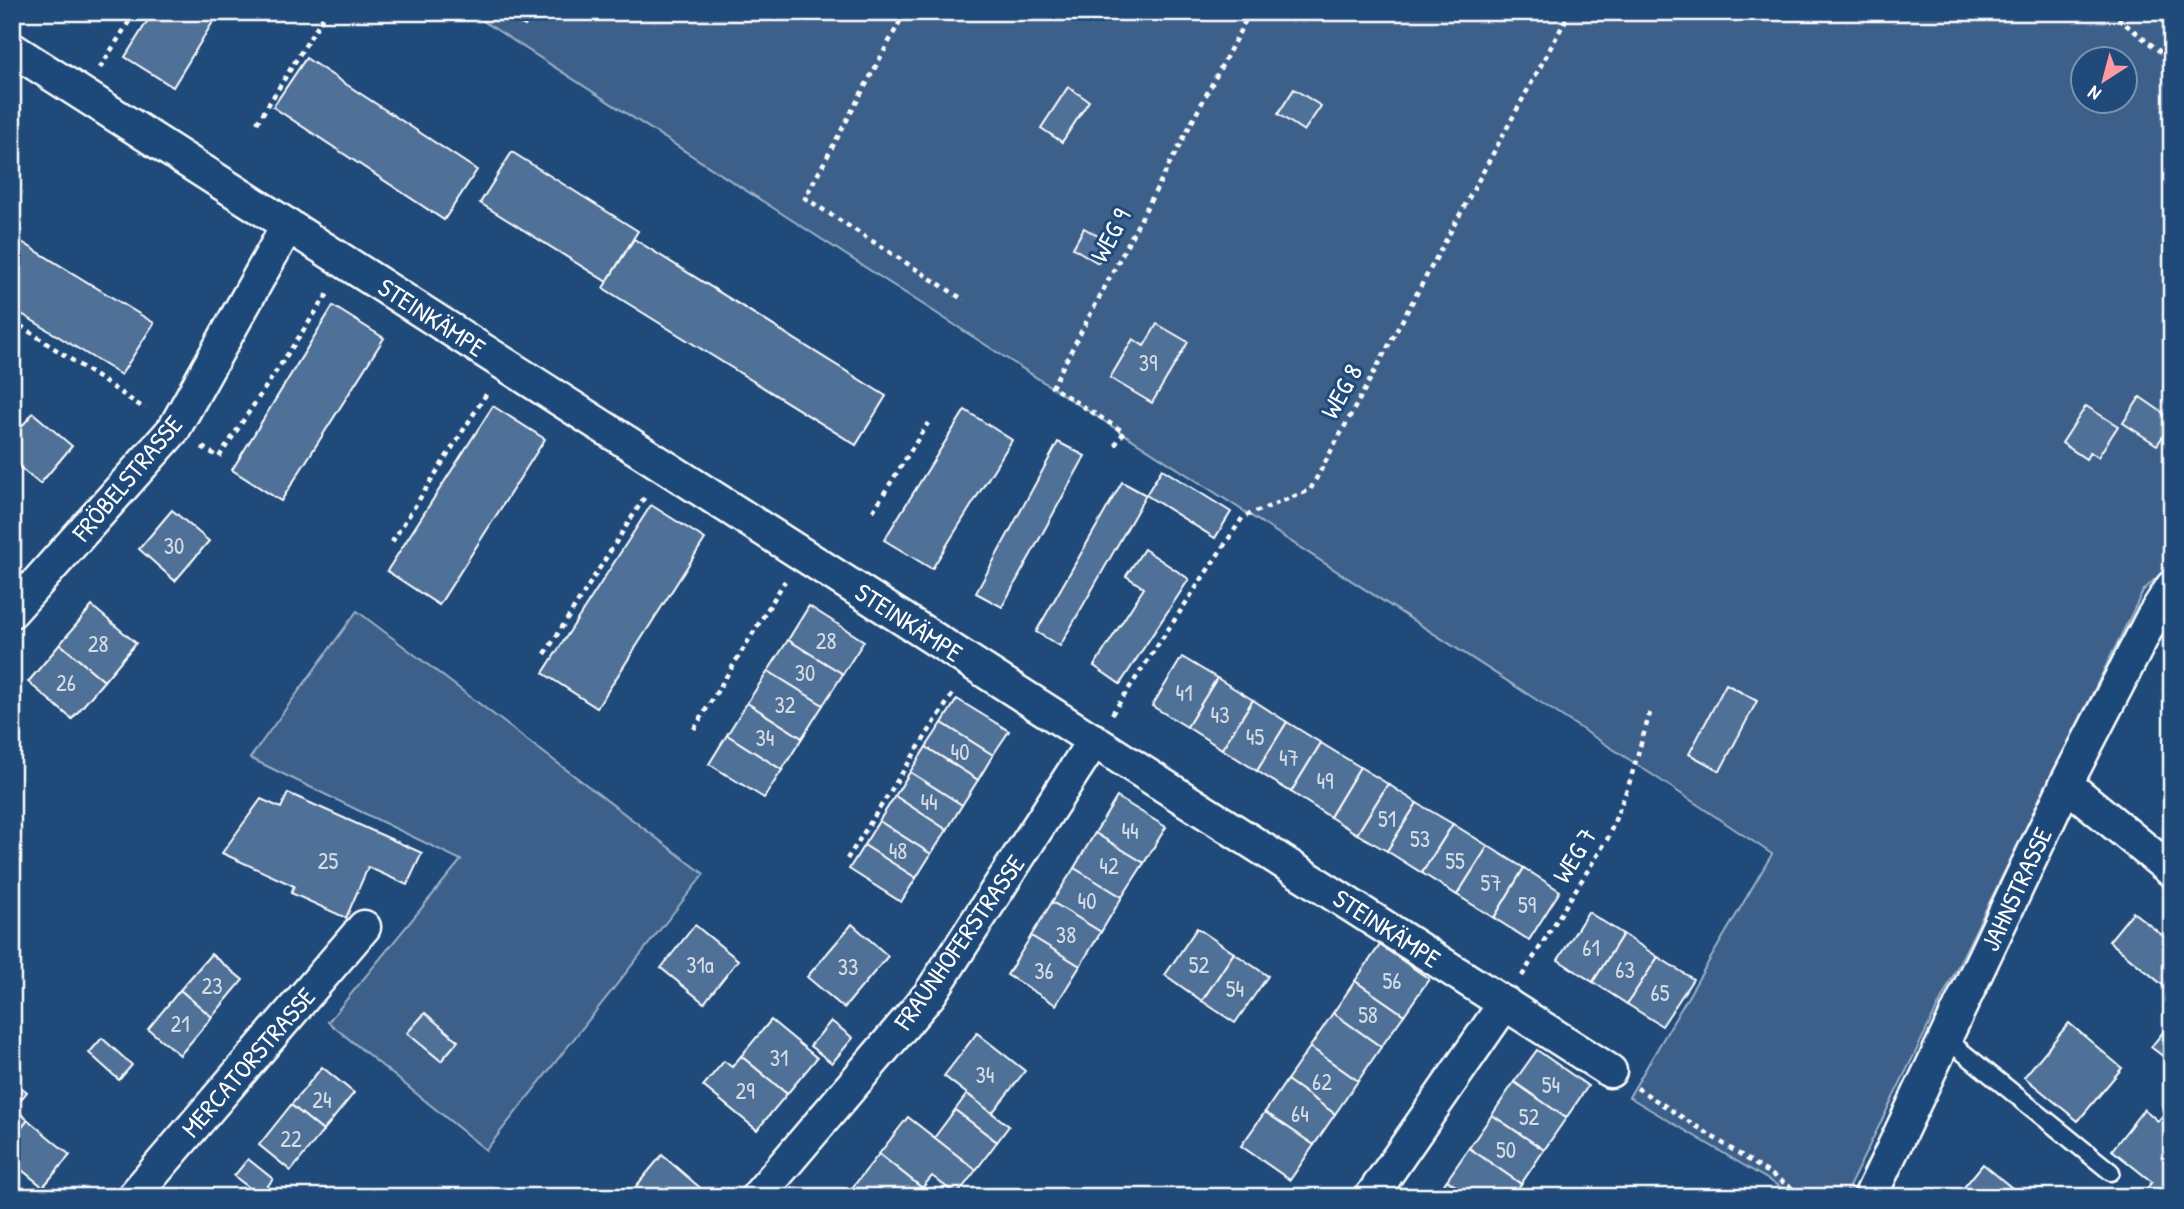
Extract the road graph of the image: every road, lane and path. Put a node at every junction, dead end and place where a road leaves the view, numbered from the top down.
1 (135, 12) edge
2 (326, 12) edge
3 (905, 12) edge
4 (1250, 12) edge
5 (1570, 12) edge
6 (2110, 12) edge
7 (12, 49) edge
8 (2172, 61) edge
9 (83, 94) junction
10 (257, 123) dead end
11 (288, 225) junction
12 (348, 263) junction
13 (964, 300) dead end
14 (12, 320) edge
15 (505, 364) junction
16 (928, 423) dead end
17 (174, 429) junction
18 (1115, 445) dead end
19 (665, 466) junction
20 (873, 511) dead end
21 (392, 542) dead end
22 (802, 554) junction
23 (2172, 587) edge
24 (12, 611) edge
25 (545, 654) dead end
26 (972, 663) junction
27 (1650, 713) dead end
28 (694, 729) dead end
29 (1094, 740) junction
30 (2066, 784) junction
31 (847, 859) dead end
32 (2172, 871) edge
33 (364, 927) dead end
34 (1505, 1003) junction
35 (1945, 1038) junction
36 (1610, 1070) joint
37 (2111, 1172) dead end
38 (133, 1197) edge
39 (757, 1197) edge
40 (1371, 1197) edge
41 (1806, 1197) edge
42 (1870, 1197) edge

1 - 9 path
2 - 10 path
3 - 13 path
4 - 18 path, WEG 9
5 - 29 path, WEG 8
6 - 8 path
7 - 9 street, STEINKÄMPE
9 - 11 street, STEINKÄMPE
11 - 12 street, STEINKÄMPE
11 - 17 street, FRÖBELSTRASSE
12 - 15 street, STEINKÄMPE
12 - 17 path
14 - 17 path
15 - 19 street, STEINKÄMPE
15 - 21 path
16 - 20 path
17 - 24 street, FRÖBELSTRASSE
19 - 22 street, STEINKÄMPE
19 - 25 path
22 - 26 street, STEINKÄMPE
22 - 28 path
23 - 30 street, JAHNSTRASSE
26 - 29 street, STEINKÄMPE
26 - 31 path
27 - 34 path, WEG 7
29 - 34 street, STEINKÄMPE
29 - 39 street, FRAUNHOFERSTRASSE
30 - 32 street
30 - 35 street, JAHNSTRASSE
33 - 38 street, MERCATORSTRASSE
34 - 36 street, STEINKÄMPE
34 - 40 street
35 - 37 lane
35 - 42 street, JAHNSTRASSE
36 - 41 path

